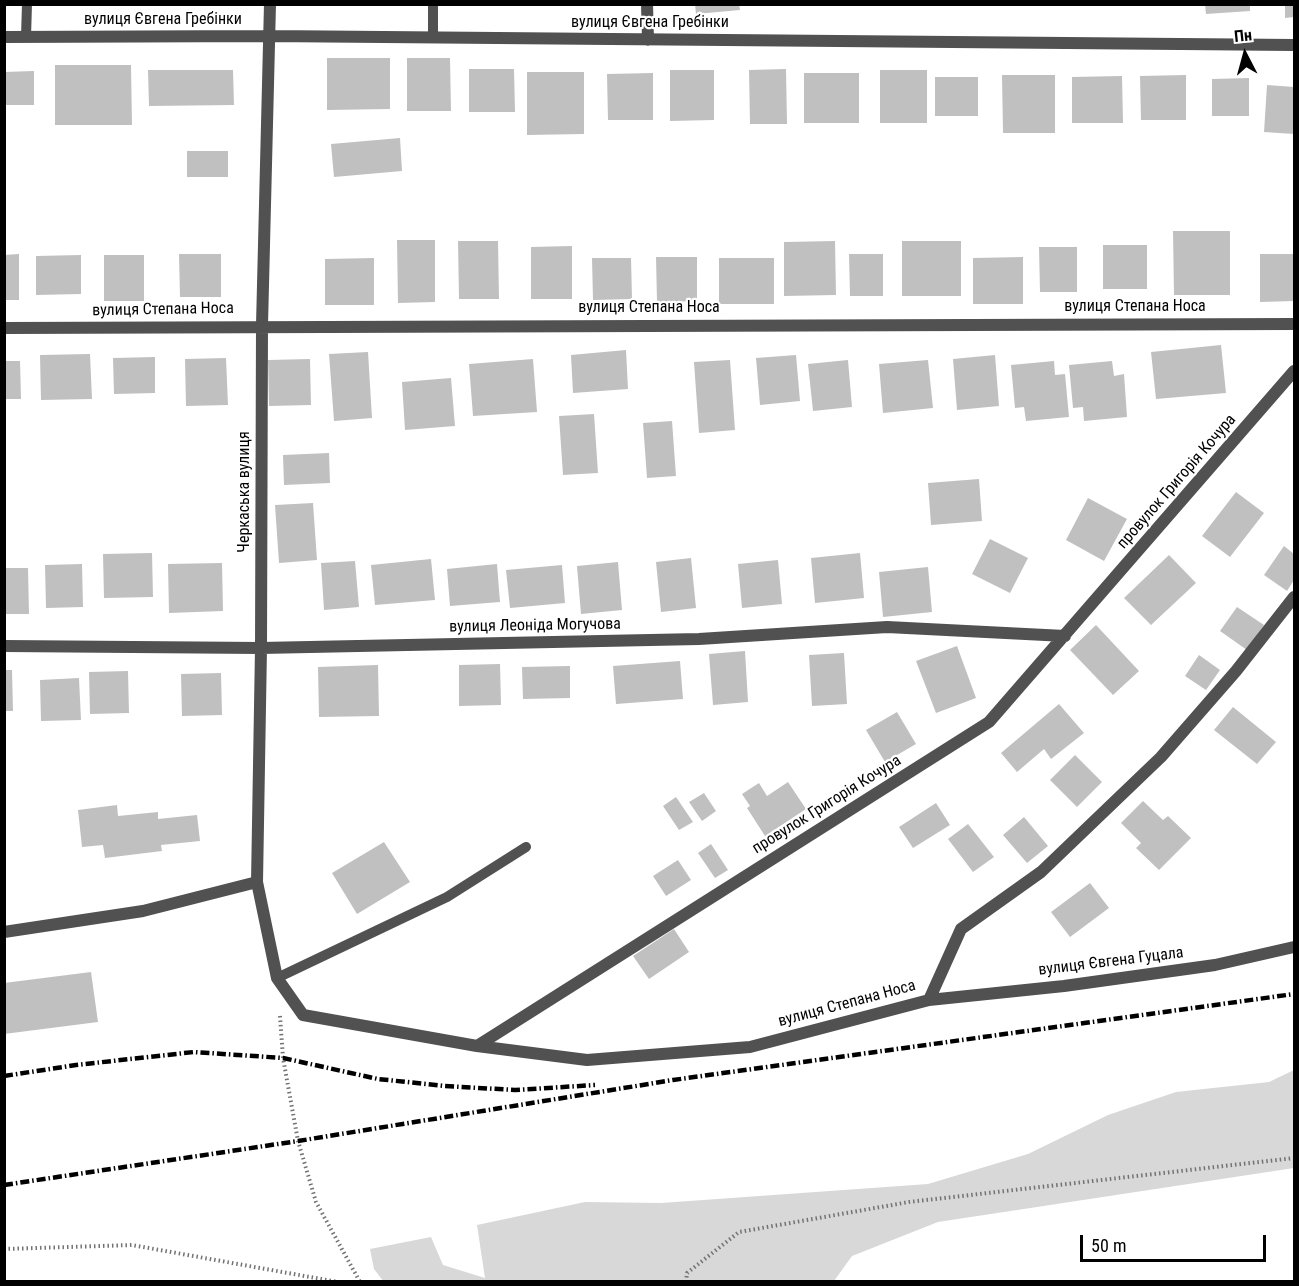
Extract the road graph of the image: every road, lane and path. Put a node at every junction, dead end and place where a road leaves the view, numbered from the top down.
1 (27, 4) edge
2 (270, 4) edge
3 (433, 4) edge
4 (648, 4) edge
5 (269, 36) junction
6 (4, 37) edge
7 (26, 37) junction
8 (433, 38) junction
9 (648, 40) junction
10 (1294, 45) edge
11 (1294, 324) edge
12 (262, 325) junction
13 (4, 328) edge
14 (1294, 370) edge
15 (1294, 597) edge
16 (1065, 636) junction
17 (4, 646) edge
18 (261, 648) junction
19 (526, 847) dead end
20 (257, 882) junction
21 (4, 932) edge
22 (1294, 948) edge
23 (277, 978) junction
24 (930, 1000) junction
25 (280, 1012) dead end
26 (477, 1046) junction
27 (1294, 1158) edge
28 (4, 1249) edge
29 (338, 1281) edge
30 (360, 1281) edge
31 (686, 1281) edge

1 - 7 lane
2 - 5 street, Черкаська вулиця
3 - 8 lane
4 - 9 street
5 - 7 street, вулиця Євгена Гребінки
5 - 8 street, вулиця Євгена Гребінки
5 - 12 street, Черкаська вулиця
6 - 7 street, вулиця Євгена Гребінки
8 - 9 street, вулиця Євгена Гребінки
9 - 10 street, вулиця Євгена Гребінки
11 - 12 street, вулиця Степана Носа
12 - 13 street, вулиця Степана Носа
12 - 18 street, Черкаська вулиця
14 - 16 street, провулок Григорія Кочура
15 - 24 street, вулиця Степана Носа
16 - 18 street, вулиця Леоніда Могучова
16 - 26 street, провулок Григорія Кочура
17 - 18 street, вулиця Леоніда Могучова
18 - 20 street, Черкаська вулиця
19 - 23 lane
20 - 21 street
20 - 23 street, Черкаська вулиця
22 - 24 street, вулиця Євгена Гуцала
23 - 26 street
24 - 26 street, вулиця Степана Носа
25 - 30 path
27 - 31 path
28 - 29 path

